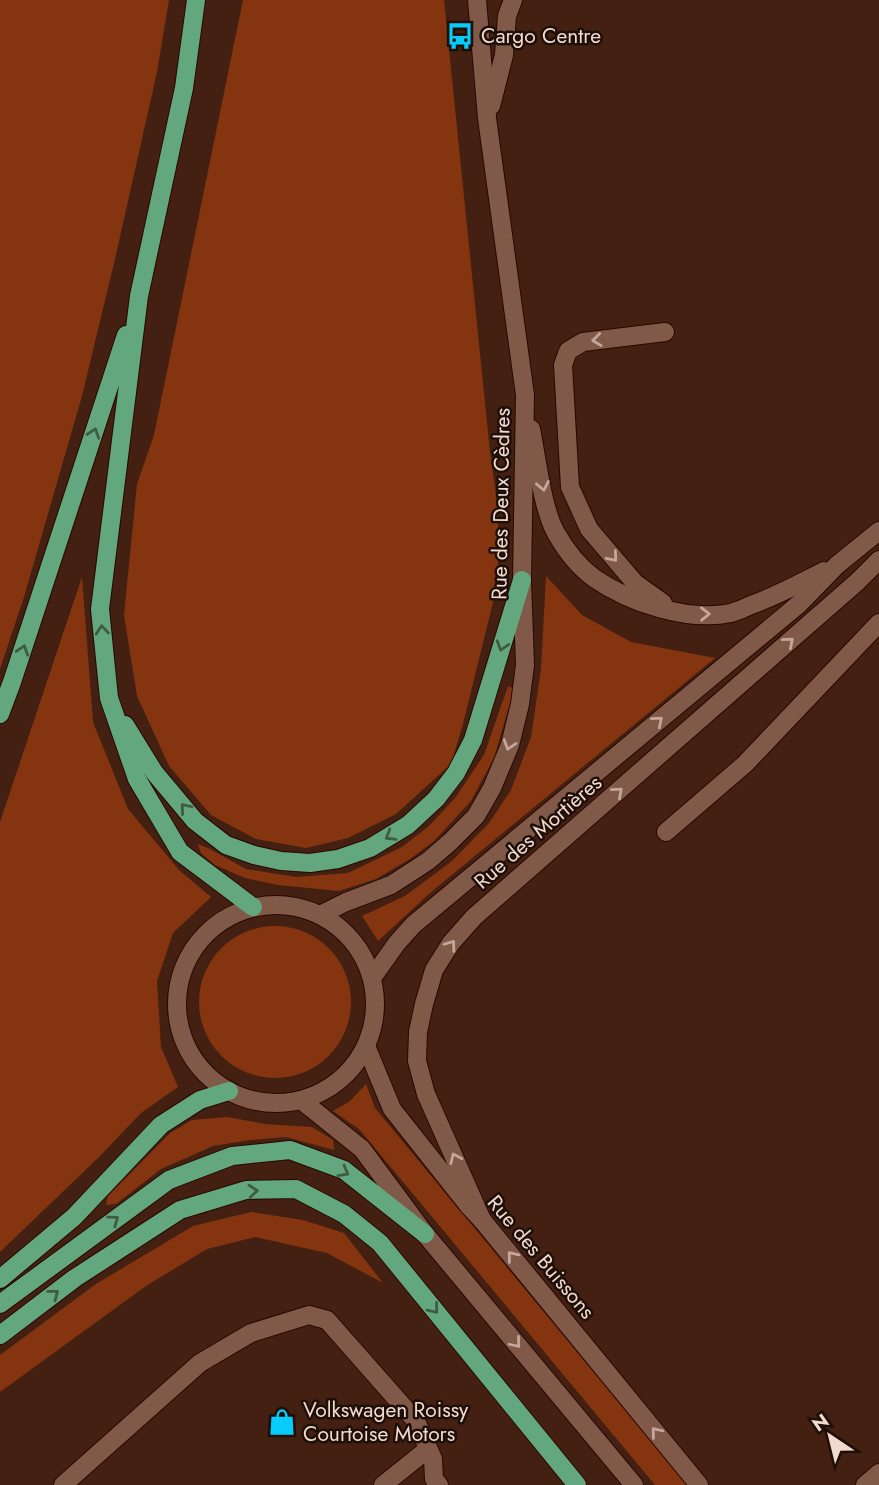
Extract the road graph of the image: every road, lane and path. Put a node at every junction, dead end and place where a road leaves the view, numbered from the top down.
1 (196, 0) edge
2 (477, 0) edge
3 (513, 0) edge
4 (487, 118) junction
5 (139, 296) junction
6 (665, 332) dead end
7 (525, 395) junction
8 (879, 531) edge
9 (879, 560) edge
10 (837, 565) junction
11 (522, 580) junction
12 (674, 612) junction
13 (879, 623) edge
14 (109, 698) junction
15 (0, 714) edge
16 (666, 832) dead end
17 (253, 907) junction
18 (320, 915) junction
19 (372, 978) junction
20 (366, 1046) junction
21 (229, 1091) junction
22 (301, 1100) junction
23 (482, 1220) junction
24 (425, 1234) junction
25 (0, 1279) edge
26 (0, 1304) edge
27 (0, 1335) edge
28 (428, 1449) junction
29 (879, 1473) edge
30 (697, 1483) edge
31 (62, 1485) edge
32 (383, 1485) edge
33 (439, 1485) edge
34 (578, 1485) edge
35 (634, 1485) edge
36 (717, 1485) edge
37 (865, 1485) edge

1 - 5 main road
2 - 4 street, Rue des Deux Cèdres
3 - 4 street
4 - 7 street, Rue des Deux Cèdres
14 -> 5 main road
15 -> 5 main road
6 -> 12 street
7 - 11 street, Rue des Deux Cèdres
7 -> 12 street
8 - 10 street, Rue des Mortières
23 -> 9 street, Rue des Mortières
12 -> 10 street
19 -> 10 street, Rue des Mortières
11 -> 14 main road
11 -> 18 street, Rue des Deux Cèdres
13 - 16 street
14 - 17 main road
17 - 18 street
17 - 21 street
18 - 19 street
19 - 20 street
20 - 22 street
20 - 23 street, Rue des Buissons
21 - 22 street
21 - 25 main road
22 - 24 street
30 -> 23 street, Rue des Buissons
26 -> 24 main road
24 -> 35 street
27 -> 34 main road
28 - 31 street
28 - 32 street
28 - 33 street
29 - 37 street
30 - 36 street

